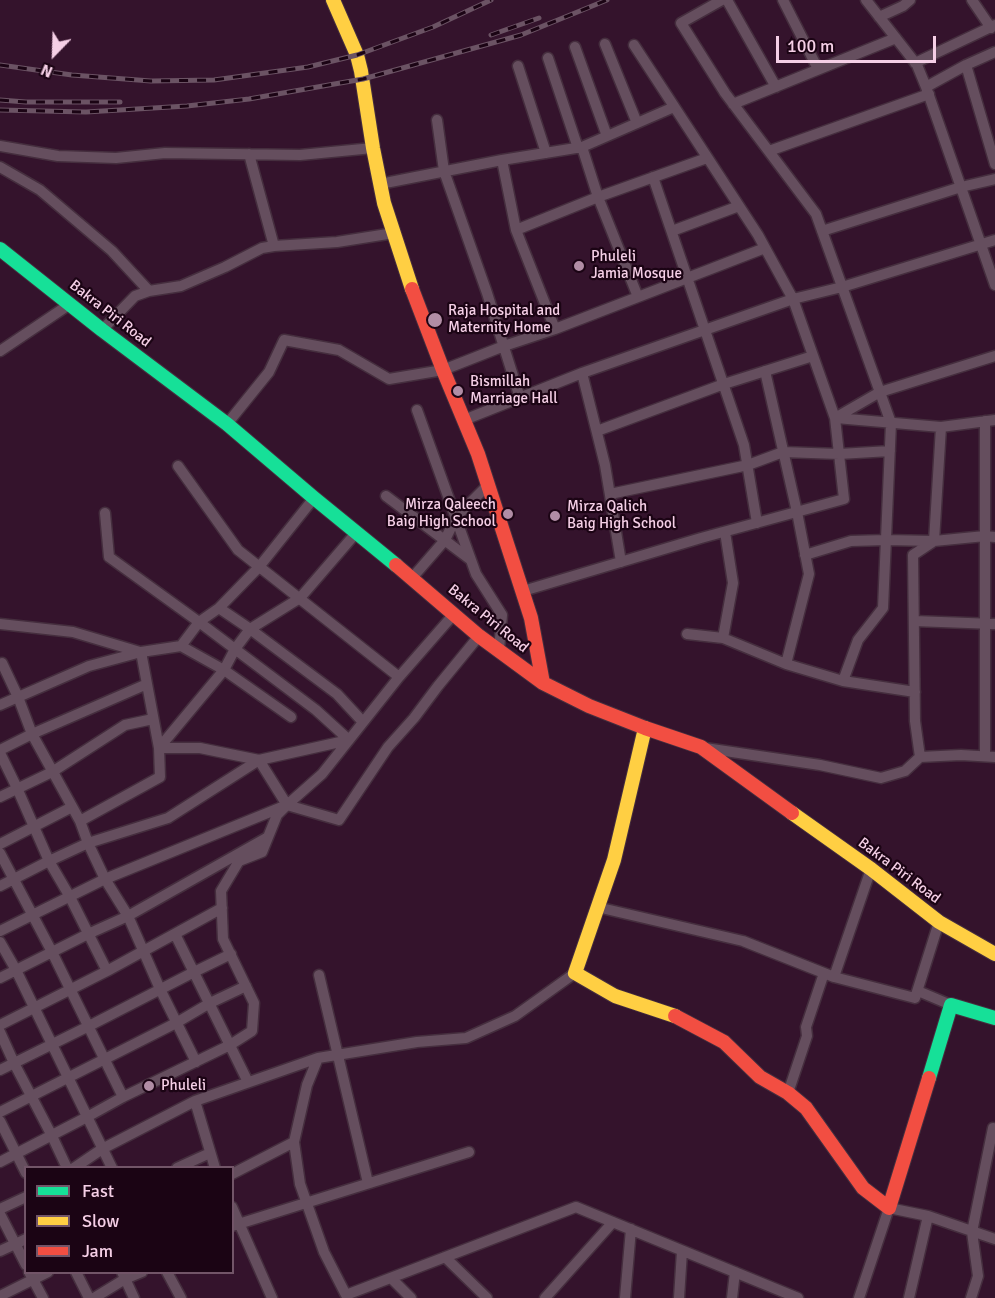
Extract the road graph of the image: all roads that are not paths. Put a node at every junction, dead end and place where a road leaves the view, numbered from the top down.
1 (333, 0) edge
2 (722, 0) edge
3 (727, 0) edge
4 (783, 0) edge
5 (866, 0) edge
6 (910, 0) edge
7 (972, 0) edge
8 (879, 17) junction
9 (993, 27) edge
10 (896, 38) junction
11 (605, 44) dead end
12 (634, 45) dead end
13 (575, 47) dead end
14 (995, 52) edge
15 (548, 58) dead end
16 (915, 63) junction
17 (966, 65) junction
18 (518, 66) dead end
19 (818, 69) junction
20 (776, 87) junction
21 (927, 90) junction
22 (733, 104) junction
23 (674, 107) junction
24 (437, 120) dead end
25 (636, 123) junction
26 (608, 136) junction
27 (0, 146) edge
28 (580, 147) junction
29 (373, 148) junction
30 (769, 151) junction
31 (546, 153) junction
32 (249, 154) junction
33 (707, 158) junction
34 (502, 160) junction
35 (995, 164) edge
36 (0, 167) edge
37 (444, 171) junction
38 (653, 177) junction
39 (995, 179) edge
40 (380, 184) junction
41 (961, 187) junction
42 (598, 197) junction
43 (739, 206) junction
44 (516, 230) junction
45 (672, 231) junction
46 (822, 231) junction
47 (394, 233) junction
48 (995, 240) edge
49 (981, 244) junction
50 (274, 246) junction
51 (765, 248) junction
52 (0, 249) edge
53 (688, 278) junction
54 (995, 285) edge
55 (842, 287) junction
56 (149, 291) junction
57 (638, 297) junction
58 (793, 299) junction
59 (70, 304) junction
60 (555, 329) junction
61 (102, 330) junction
62 (706, 330) junction
63 (504, 346) junction
64 (0, 351) edge
65 (813, 356) junction
66 (995, 356) edge
67 (443, 370) junction
68 (765, 371) junction
69 (582, 373) junction
70 (724, 384) junction
71 (880, 392) junction
72 (520, 398) junction
73 (417, 410) dead end
74 (835, 418) junction
75 (464, 420) junction
76 (990, 421) edge
77 (891, 423) junction
78 (226, 424) junction
79 (941, 427) junction
80 (597, 431) junction
81 (890, 451) junction
82 (783, 452) junction
83 (839, 454) junction
84 (748, 465) junction
85 (178, 466) dead end
86 (488, 485) junction
87 (610, 494) junction
88 (386, 496) dead end
89 (314, 498) junction
90 (797, 512) junction
91 (105, 513) dead end
92 (456, 517) junction
93 (757, 523) junction
94 (725, 531) junction
95 (356, 533) junction
96 (990, 537) edge
97 (445, 540) junction
98 (886, 540) junction
99 (934, 541) junction
100 (805, 555) junction
101 (471, 560) junction
102 (621, 562) junction
103 (259, 567) junction
104 (412, 578) junction
105 (523, 591) junction
106 (300, 598) junction
107 (219, 608) junction
108 (454, 614) junction
109 (914, 621) junction
110 (199, 622) junction
111 (0, 624) edge
112 (990, 624) edge
113 (250, 629) junction
114 (687, 634) dead end
115 (479, 636) junction
116 (723, 638) junction
117 (181, 646) junction
118 (235, 649) junction
119 (499, 650) junction
120 (141, 652) junction
121 (0, 664) edge
122 (786, 664) junction
123 (224, 670) junction
124 (399, 677) junction
125 (843, 681) junction
126 (543, 683) junction
127 (147, 684) junction
128 (915, 692) junction
129 (18, 697) junction
130 (0, 705) edge
131 (291, 717) dead end
132 (153, 719) junction
133 (363, 722) junction
134 (645, 728) junction
135 (32, 734) junction
136 (349, 740) junction
137 (701, 747) junction
138 (159, 748) junction
139 (0, 751) edge
140 (920, 757) junction
141 (990, 757) edge
142 (259, 760) junction
143 (52, 772) junction
144 (17, 788) junction
145 (0, 797) edge
146 (287, 805) junction
147 (72, 807) junction
148 (80, 821) junction
149 (33, 826) junction
150 (268, 837) junction
151 (88, 843) junction
152 (0, 844) edge
153 (0, 853) edge
154 (49, 861) junction
155 (871, 869) junction
156 (14, 878) junction
157 (105, 879) junction
158 (0, 886) edge
159 (70, 897) junction
160 (597, 907) junction
161 (222, 908) junction
162 (32, 915) junction
163 (128, 916) junction
164 (939, 922) junction
165 (0, 931) edge
166 (88, 934) junction
167 (175, 934) junction
168 (0, 942) edge
169 (144, 951) junction
170 (52, 952) junction
171 (231, 954) junction
172 (995, 954) edge
173 (16, 970) junction
174 (107, 971) junction
175 (194, 972) junction
176 (575, 973) junction
177 (319, 975) dead end
178 (829, 975) junction
179 (0, 978) edge
180 (246, 986) junction
181 (160, 989) junction
182 (70, 990) junction
183 (918, 991) junction
184 (210, 1003) junction
185 (951, 1005) junction
186 (34, 1007) junction
187 (995, 1018) edge
188 (176, 1023) junction
189 (0, 1025) edge
190 (89, 1026) junction
191 (0, 1032) edge
192 (52, 1044) junction
193 (230, 1045) junction
194 (338, 1055) junction
195 (318, 1058) junction
196 (105, 1059) junction
197 (196, 1062) junction
198 (14, 1063) junction
199 (0, 1070) edge
200 (69, 1077) junction
201 (248, 1082) junction
202 (788, 1093) junction
203 (123, 1096) junction
204 (32, 1097) junction
205 (195, 1101) junction
206 (0, 1112) edge
207 (87, 1117) junction
208 (0, 1121) edge
209 (995, 1129) edge
210 (52, 1136) junction
211 (294, 1142) junction
212 (102, 1149) junction
213 (469, 1152) dead end
214 (210, 1153) junction
215 (16, 1155) junction
216 (0, 1162) edge
217 (67, 1166) edge
218 (76, 1166) edge
219 (111, 1166) edge
220 (179, 1166) edge
221 (215, 1166) edge
222 (24, 1169) edge
223 (234, 1173) edge
224 (368, 1183) junction
225 (24, 1198) edge
226 (307, 1202) junction
227 (889, 1208) junction
228 (0, 1211) edge
229 (928, 1216) junction
230 (613, 1222) junction
231 (236, 1225) edge
232 (631, 1229) junction
233 (972, 1232) junction
234 (995, 1239) edge
235 (21, 1242) edge
236 (0, 1251) edge
237 (682, 1251) junction
238 (446, 1257) junction
239 (735, 1272) junction
240 (77, 1274) edge
241 (168, 1274) edge
242 (123, 1276) edge
243 (31, 1277) edge
244 (390, 1278) junction
245 (784, 1295) edge
246 (0, 1296) edge
247 (343, 1297) edge
248 (43, 1298) edge
249 (89, 1298) edge
250 (94, 1298) edge
251 (134, 1298) edge
252 (181, 1298) edge
253 (272, 1298) edge
254 (411, 1298) edge
255 (487, 1298) edge
256 (545, 1298) edge
257 (625, 1298) edge
258 (680, 1298) edge
259 (732, 1298) edge
260 (798, 1298) edge
261 (859, 1298) edge
262 (909, 1298) edge
263 (971, 1298) edge

1 - 29 street
2 - 22 street
3 - 20 street
4 - 19 street
5 - 8 street
6 - 8 street
7 - 9 street
8 - 10 street
9 - 16 street
10 - 16 street
10 - 19 street
11 - 25 street
12 - 23 street
13 - 26 street
14 - 17 street
15 - 28 street
16 - 21 street
17 - 21 street
17 - 35 street
18 - 31 street
19 - 20 street
20 - 22 street
21 - 30 street
21 - 41 street
22 - 30 street
23 - 25 street
23 - 33 street
24 - 37 street
25 - 26 street
26 - 28 street
27 - 32 street
28 - 31 street
28 - 42 street
29 - 32 street
29 - 40 street
30 - 46 street
31 - 34 street
32 - 50 street
33 - 38 street
33 - 43 street
34 - 37 street
34 - 44 street
36 - 56 street
37 - 40 street
37 - 63 street
38 - 42 street
38 - 45 street
39 - 41 street
40 - 47 street
41 - 46 street
41 - 49 street
42 - 44 street
42 - 57 street
43 - 45 street
43 - 51 street
44 - 60 street
45 - 53 street
46 - 55 street
47 - 50 street
47 - 67 street
48 - 49 street
49 - 54 street
49 - 55 street
50 - 56 street
51 - 53 street
51 - 58 street
52 - 59 street, Bakra Piri Road
53 - 57 street
53 - 62 street
55 - 58 street
55 - 71 street
56 - 61 street
57 - 60 street
58 - 62 street
58 - 65 street
59 - 61 street, Bakra Piri Road
59 - 64 street
60 - 63 street
61 - 78 street, Bakra Piri Road
62 - 69 street
62 - 70 street
63 - 67 street
63 - 72 street
65 - 68 street
65 - 74 street
66 - 71 street
67 - 75 street
67 - 78 street
68 - 70 street
68 - 82 street
69 - 72 street
69 - 80 street
70 - 80 street
70 - 84 street
71 - 74 street
71 - 77 street
72 - 75 street
73 - 92 street
74 - 77 street
74 - 83 street
75 - 86 street
76 - 79 street
76 - 96 street
77 - 79 street
77 - 81 street
78 - 89 street, Bakra Piri Road
79 - 99 street
80 - 87 street
81 - 83 street
81 - 98 street
82 - 83 street
82 - 84 street
82 - 90 street
83 - 90 street
84 - 87 street
84 - 93 street
85 - 103 street
86 - 92 street
86 - 105 street
87 - 102 street
88 - 97 street
89 - 95 street, Bakra Piri Road
89 - 103 street
90 - 93 street
90 - 100 street
91 - 110 street
92 - 97 street
92 - 101 street
93 - 94 street
94 - 102 street
94 - 116 street
95 - 104 street, Bakra Piri Road
95 - 106 street
96 - 99 street
96 - 112 street
97 - 101 street
97 - 104 street
98 - 99 street
98 - 100 street
98 - 125 street
99 - 109 street
100 - 122 street
101 - 119 street
102 - 105 street
103 - 106 street
103 - 107 street
104 - 108 street, Bakra Piri Road
105 - 126 street
106 - 113 street
106 - 124 street
107 - 110 street
107 - 113 street
108 - 115 street, Bakra Piri Road
108 - 124 street
109 - 112 street
109 - 128 street
110 - 117 street
110 - 118 street
111 - 120 street
112 - 141 street
113 - 118 street
113 - 133 street
114 - 116 street
115 - 119 street, Bakra Piri Road
115 - 146 street
116 - 122 street
117 - 120 street
117 - 123 street
118 - 123 street
118 - 136 street
119 - 126 street, Bakra Piri Road
120 - 127 street
120 - 129 street
121 - 129 street
122 - 125 street
123 - 131 street
123 - 138 street
124 - 133 street
125 - 128 street
126 - 134 street, Bakra Piri Road
127 - 132 street
127 - 135 street
128 - 140 street
129 - 130 street
129 - 135 street
132 - 138 street
132 - 143 street
133 - 136 street
134 - 137 street, Bakra Piri Road
134 - 160 street
135 - 139 street
135 - 143 street
136 - 142 street
136 - 146 street
137 - 140 street
137 - 155 street, Bakra Piri Road
138 - 142 street
138 - 148 street
139 - 144 street
140 - 141 street
142 - 146 street
142 - 151 street
143 - 144 street
143 - 147 street
144 - 145 street
144 - 149 street
146 - 150 street
146 - 157 street
147 - 148 street
147 - 149 street
148 - 151 street
149 - 152 street
149 - 154 street
150 - 161 street
150 - 163 street
151 - 154 street
151 - 157 street
153 - 156 street
154 - 156 street
154 - 159 street
155 - 164 street, Bakra Piri Road
155 - 178 street
156 - 158 street
156 - 162 street
157 - 159 street
157 - 163 street
159 - 162 street
159 - 166 street
160 - 176 street
160 - 178 street
161 - 167 street
161 - 171 street
162 - 165 street
162 - 170 street
163 - 166 street
163 - 169 street
164 - 172 street, Bakra Piri Road
164 - 183 street
166 - 170 street
166 - 174 street
167 - 169 street
167 - 175 street
168 - 173 street
169 - 174 street
169 - 181 street
170 - 173 street
170 - 182 street
171 - 175 street
171 - 180 street
173 - 179 street
173 - 186 street
174 - 182 street
175 - 181 street
175 - 184 street
176 - 194 street
176 - 202 street
177 - 194 street
178 - 183 street
178 - 202 street
180 - 184 street
180 - 193 street
181 - 188 street
181 - 190 street
182 - 186 street
182 - 190 street
183 - 185 street
184 - 188 street
184 - 193 street
185 - 187 street
185 - 227 street
186 - 189 street
186 - 192 street
188 - 196 street
188 - 197 street
190 - 192 street
190 - 196 street
191 - 198 street
192 - 198 street
192 - 200 street
193 - 197 street
193 - 201 street
194 - 195 street
194 - 224 street
195 - 201 street
195 - 211 street
196 - 200 street
196 - 203 street
197 - 203 street
198 - 199 street
198 - 204 street
200 - 204 street
200 - 207 street
201 - 205 street
202 - 227 street
203 - 207 street
204 - 206 street
204 - 210 street
205 - 212 street
205 - 214 street
207 - 210 street
207 - 212 street
208 - 215 street
209 - 233 street
210 - 215 street
210 - 217 street
211 - 223 street
211 - 226 street
212 - 218 street
212 - 219 street
213 - 224 street
214 - 220 street
214 - 221 street
215 - 216 street
215 - 222 street
224 - 226 street
225 - 228 street
226 - 231 street
226 - 247 street
227 - 229 street
227 - 261 street
228 - 235 street
229 - 233 street
229 - 262 street
230 - 232 street
230 - 238 street
230 - 256 street
231 - 253 street
232 - 237 street
232 - 257 street
233 - 234 street
233 - 263 street
235 - 236 street
237 - 239 street
237 - 258 street
238 - 244 street
238 - 255 street
239 - 245 street
239 - 259 street
240 - 249 street
241 - 252 street
242 - 250 street
242 - 251 street
243 - 246 street
243 - 248 street
244 - 247 street
244 - 254 street
245 - 260 street

